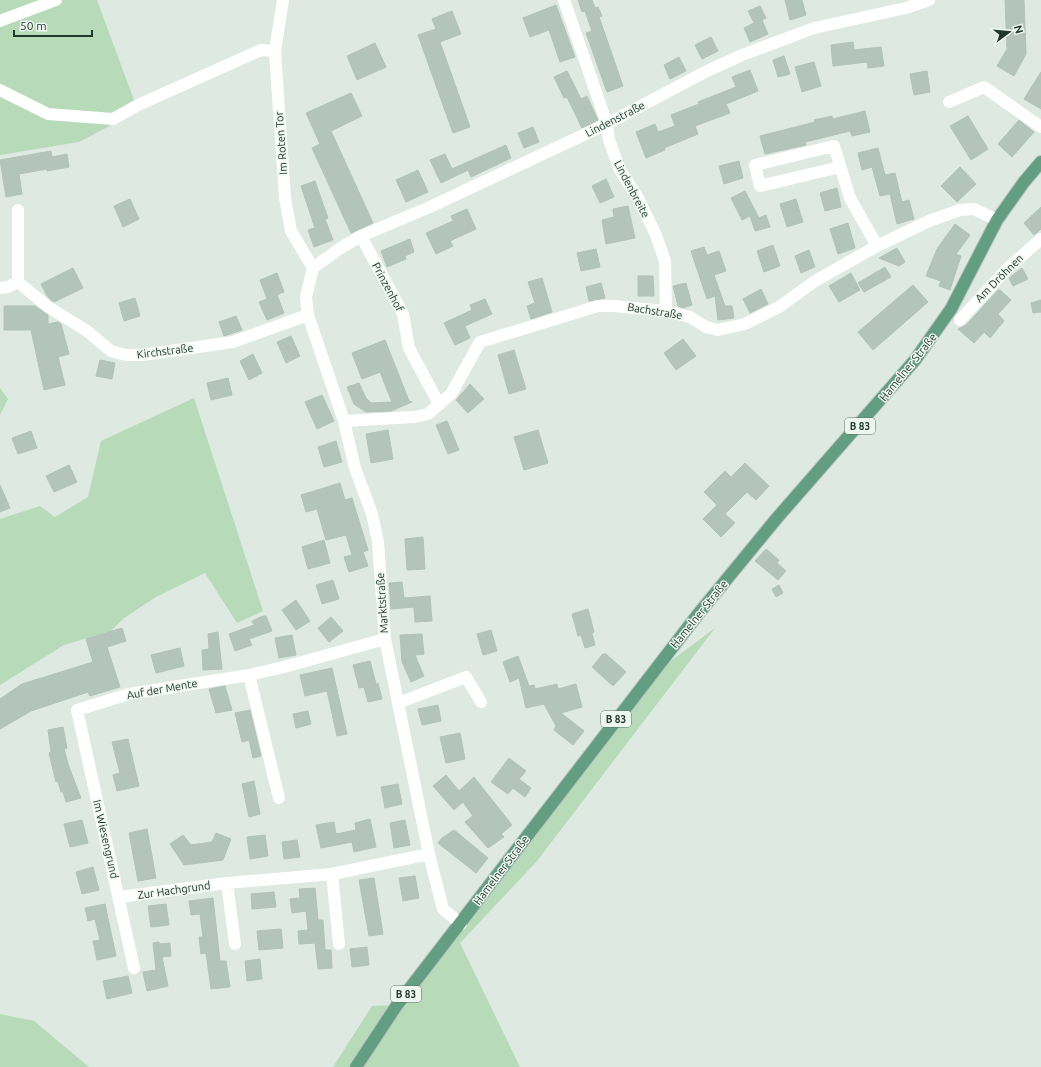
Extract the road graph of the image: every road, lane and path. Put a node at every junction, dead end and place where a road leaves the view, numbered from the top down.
1 (56, 0) edge
2 (283, 0) edge
3 (564, 0) edge
4 (929, 0) edge
5 (0, 21) edge
6 (275, 50) junction
7 (0, 90) edge
8 (950, 102) dead end
9 (607, 124) junction
10 (1041, 127) edge
11 (1041, 162) edge
12 (840, 167) junction
13 (18, 210) dead end
14 (997, 220) junction
15 (361, 236) junction
16 (1041, 239) edge
17 (877, 246) junction
18 (313, 268) junction
19 (18, 282) junction
20 (0, 288) edge
21 (666, 311) junction
22 (308, 315) junction
23 (960, 320) dead end
24 (439, 404) junction
25 (344, 421) junction
26 (385, 639) junction
27 (249, 675) junction
28 (481, 702) dead end
29 (398, 703) junction
30 (77, 710) joint
31 (279, 798) dead end
32 (429, 854) junction
33 (332, 874) junction
34 (228, 883) junction
35 (120, 897) junction
36 (461, 924) junction
37 (234, 944) dead end
38 (339, 944) dead end
39 (134, 968) dead end
40 (356, 1067) edge

1 - 5 street
2 - 6 street, Im Roten Tor
3 - 9 street, Lindenbreite
4 - 9 street, Lindenstraße
6 - 7 street
6 - 18 street, Im Roten Tor
8 - 10 street
9 - 15 street, Lindenstraße
9 - 21 street, Lindenbreite
11 - 14 main road, Hamelner Straße / B 83
12 - 12 street
12 - 17 street
13 - 19 street
14 - 17 street, Bachstraße
14 - 36 main road, Hamelner Straße / B 83
15 - 18 street, Lindenstraße
15 - 24 street, Prinzenhof
16 - 23 street, Am Dröhnen
17 - 21 street, Bachstraße
18 - 22 street, Marktstraße
19 - 20 street
19 - 22 street, Kirchstraße
21 - 24 street, Bachstraße
22 - 25 street, Marktstraße
24 - 25 street, Bachstraße
25 - 26 street, Marktstraße
26 - 27 street, Auf der Mente
26 - 29 street, Marktstraße
27 - 30 street, Auf der Mente
27 - 31 street
28 - 29 street
29 - 32 street, Marktstraße
30 - 35 street, Im Wiesengrund
32 - 33 street, Zur Hachgrund
32 - 36 street, Marktstraße
33 - 34 street, Zur Hachgrund
33 - 38 street
34 - 35 street, Zur Hachgrund
34 - 37 street
35 - 39 street, Im Wiesengrund
36 - 40 main road, Hamelner Straße / B 83

